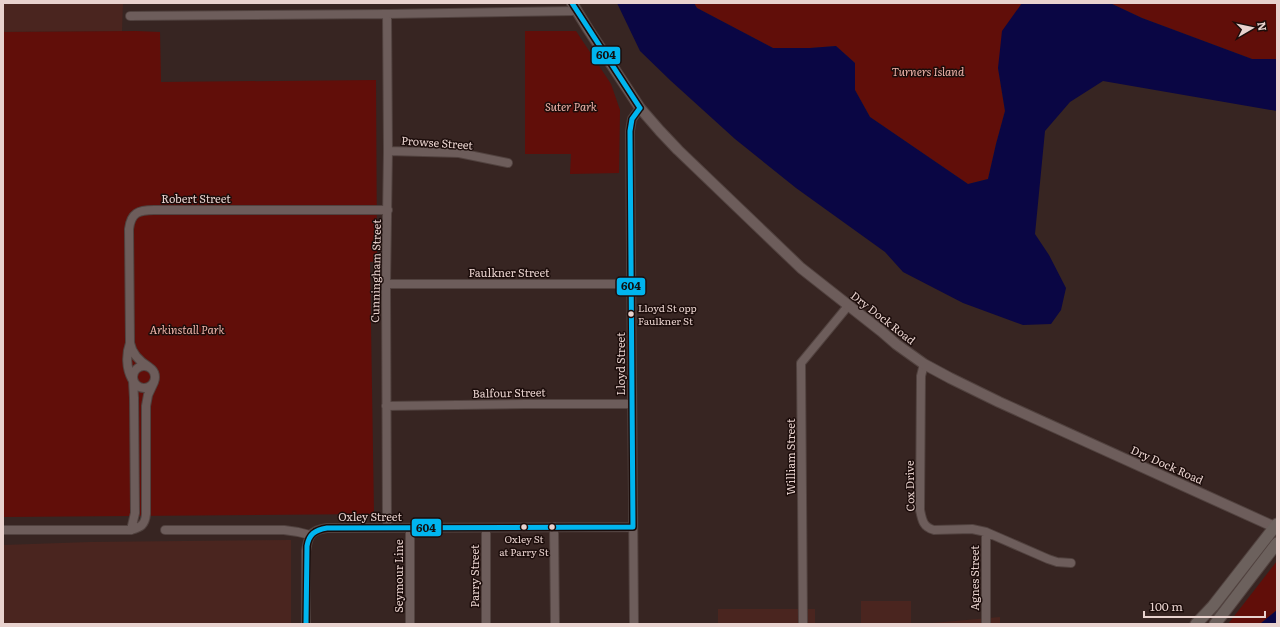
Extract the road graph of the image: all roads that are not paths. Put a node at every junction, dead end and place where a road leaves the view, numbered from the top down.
1 (574, 7) edge
2 (388, 14) junction
3 (130, 16) dead end
4 (640, 108) junction
5 (388, 151) junction
6 (508, 163) dead end
7 (388, 210) junction
8 (386, 284) junction
9 (632, 284) junction
10 (848, 306) junction
11 (130, 342) junction
12 (924, 364) junction
13 (149, 367) junction
14 (133, 379) junction
15 (154, 382) junction
16 (632, 404) junction
17 (386, 406) junction
18 (1276, 526) edge
19 (554, 527) junction
20 (633, 527) junction
21 (386, 528) junction
22 (410, 528) junction
23 (486, 528) junction
24 (3, 530) edge
25 (131, 530) junction
26 (165, 530) dead end
27 (986, 532) junction
28 (310, 535) junction
29 (1277, 542) edge
30 (1071, 564) dead end
31 (306, 624) edge
32 (410, 624) edge
33 (486, 624) edge
34 (555, 624) edge
35 (634, 624) edge
36 (803, 624) edge
37 (986, 624) edge
38 (1196, 624) edge
39 (1215, 624) edge

1 - 2 street
1 - 4 street, Dry Dock Road
2 - 3 street
2 - 5 street, Cunningham Street
4 - 9 street, Lloyd Street
4 - 10 street, Dry Dock Road
5 - 6 street, Prowse Street
5 - 7 street, Cunningham Street
7 - 8 street, Cunningham Street
7 - 11 street, Robert Street
8 - 9 street, Faulkner Street
8 - 17 street, Cunningham Street
9 - 16 street, Lloyd Street
10 - 12 street, Dry Dock Road
10 - 36 street, William Street
11 - 13 street, Robert Street
11 - 14 street, Robert Street
12 - 18 street, Dry Dock Road
12 - 27 street, Cox Drive
13 - 14 street
13 - 15 street
14 - 15 street
14 - 25 street, Robert Street
15 - 25 street
16 - 17 street, Balfour Street
16 - 20 street, Lloyd Street
17 - 21 street, Cunningham Street
18 - 38 main road
19 - 20 street, Oxley Street
19 - 23 street, Oxley Street
19 - 34 street
20 - 35 street, Lloyd Street
21 - 22 street, Oxley Street
21 - 28 street, Oxley Street
22 - 23 street, Oxley Street
22 - 32 street, Seymour Line
23 - 33 street, Parry Street
24 - 25 street
26 - 28 street
27 - 30 street, Cox Drive
27 - 37 street, Agnes Street
28 - 31 street
29 - 39 main road

